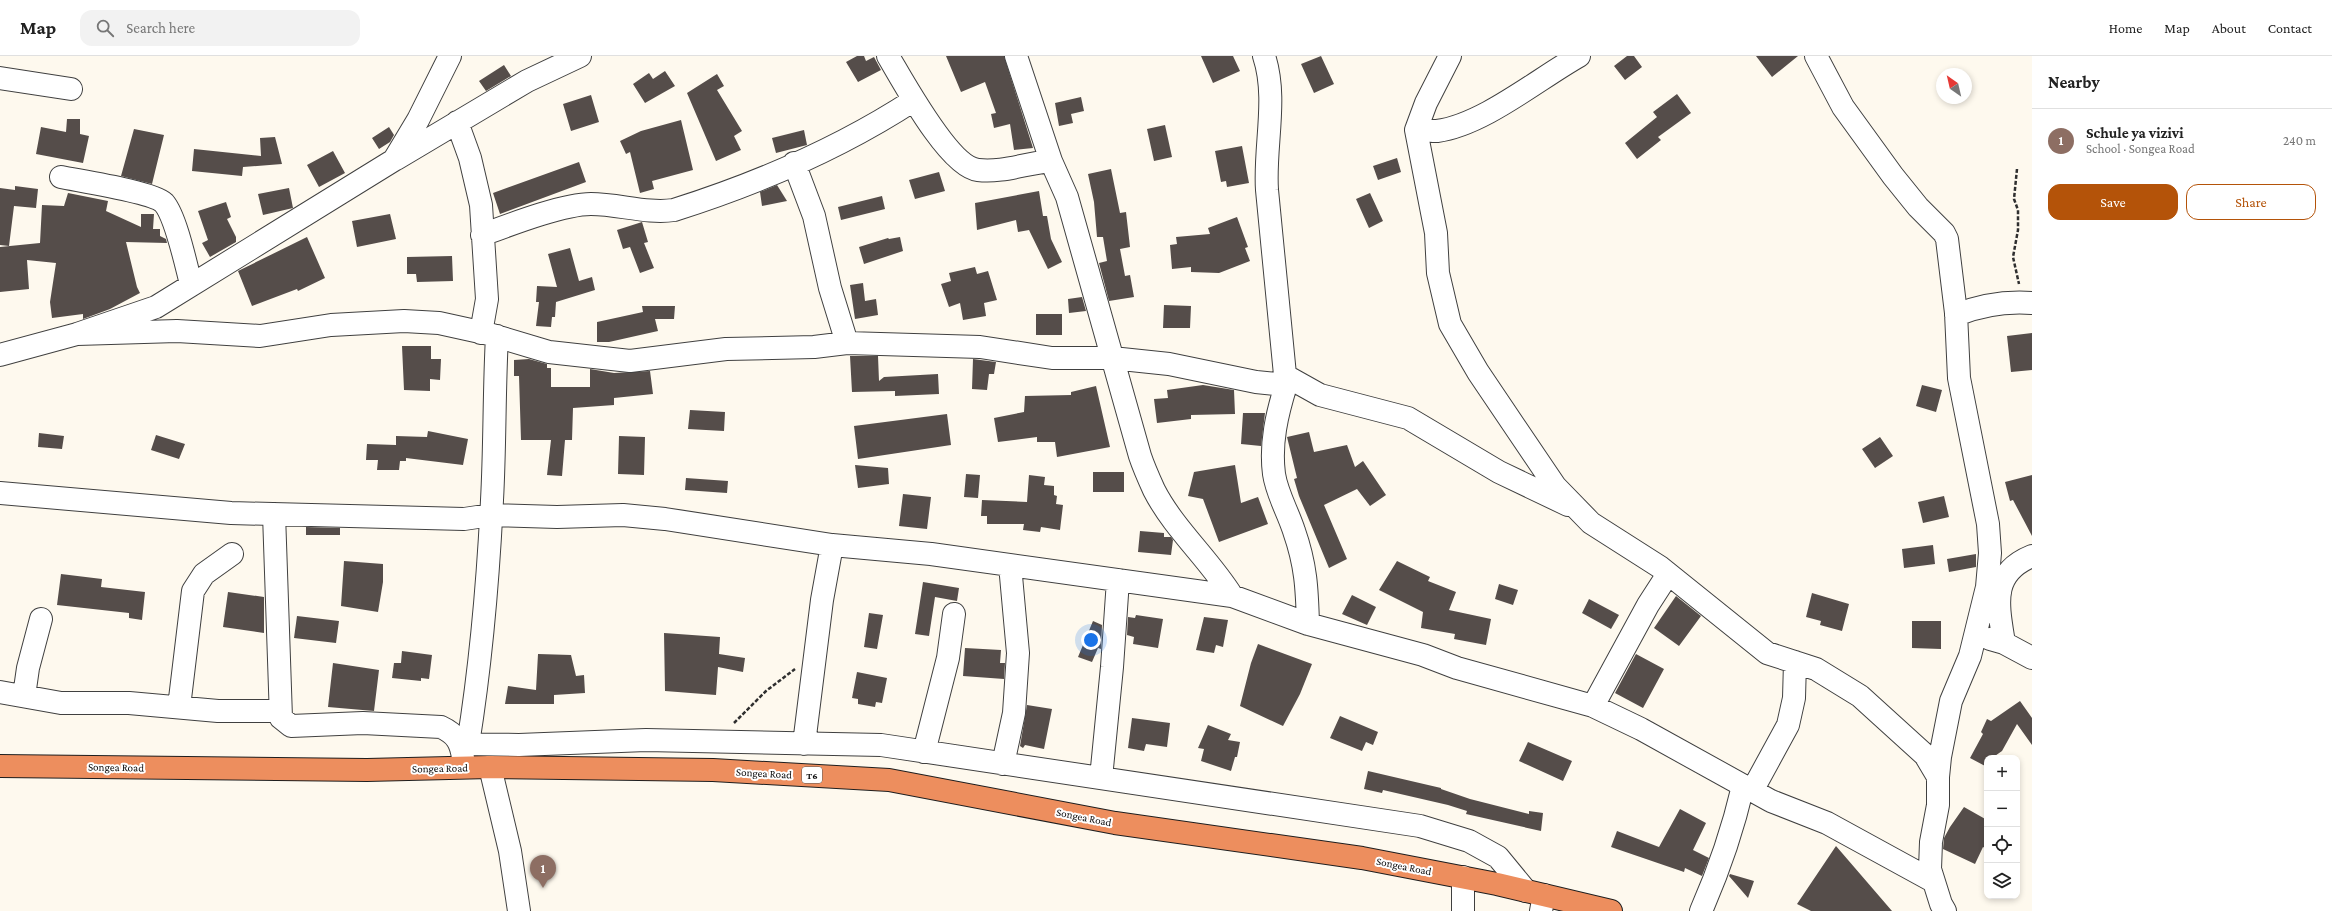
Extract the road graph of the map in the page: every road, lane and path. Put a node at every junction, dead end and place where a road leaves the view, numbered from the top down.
1 (450, 56) edge
2 (580, 56) edge
3 (888, 56) edge
4 (1016, 56) edge
5 (1264, 56) edge
6 (1450, 56) edge
7 (1579, 56) edge
8 (1816, 56) edge
9 (0, 78) edge
10 (71, 89) dead end
11 (914, 100) junction
12 (457, 122) junction
13 (1416, 130) junction
14 (394, 160) junction
15 (1051, 161) junction
16 (794, 163) junction
17 (2017, 170) dead end
18 (61, 177) dead end
19 (482, 235) junction
20 (191, 284) junction
21 (2027, 303) edge
22 (1956, 315) junction
23 (77, 334) junction
24 (489, 334) junction
25 (847, 343) junction
26 (0, 355) edge
27 (1112, 358) junction
28 (1286, 380) junction
29 (0, 493) edge
30 (1579, 510) junction
31 (274, 514) junction
32 (491, 515) junction
33 (832, 545) junction
34 (232, 554) dead end
35 (2032, 556) edge
36 (1010, 566) junction
37 (1668, 574) junction
38 (1118, 580) junction
39 (1232, 596) junction
40 (954, 614) dead end
41 (41, 619) dead end
42 (1308, 624) junction
43 (1974, 640) junction
44 (2004, 643) junction
45 (815, 654) junction
46 (2032, 658) edge
47 (1795, 662) junction
48 (0, 692) edge
49 (24, 696) junction
50 (1593, 706) junction
51 (179, 707) junction
52 (280, 711) junction
53 (719, 742) junction
54 (465, 744) junction
55 (804, 744) junction
56 (924, 752) junction
57 (1003, 764) junction
58 (0, 766) edge
59 (464, 767) junction
60 (490, 767) junction
61 (1938, 777) junction
62 (1101, 778) junction
63 (1748, 788) junction
64 (1463, 878) junction
65 (1933, 881) junction
66 (1537, 899) edge
67 (519, 911) edge
68 (1462, 911) edge
69 (1611, 911) edge
70 (1701, 911) edge
71 (1945, 911) edge

1 - 14 street
2 - 12 street
3 - 11 street
4 - 15 street
5 - 28 street
6 - 13 street
7 - 13 street
8 - 22 street
9 - 10 street
11 - 15 street
11 - 16 street
12 - 14 street
12 - 19 street
13 - 30 street
14 - 20 street
15 - 27 street
16 - 19 street
16 - 25 street
17 - 21 path
18 - 20 street
19 - 24 street
20 - 23 street
21 - 22 street
22 - 43 street
23 - 24 street
23 - 26 street
24 - 25 street
24 - 32 street
25 - 27 street
27 - 28 street
27 - 39 street
28 - 30 street
28 - 42 street
29 - 31 street
30 - 37 street
31 - 32 street
31 - 52 street
32 - 33 street
32 - 54 street
33 - 36 street
33 - 45 street
34 - 51 street
35 - 44 street
36 - 38 street
36 - 57 street
37 - 47 street
37 - 50 street
38 - 39 street
38 - 62 street
39 - 42 street
40 - 56 street
41 - 49 street
42 - 50 street
43 - 44 street
43 - 61 street
44 - 46 street
45 - 53 path
45 - 55 street
47 - 61 street
47 - 63 street
48 - 49 street
49 - 51 street
50 - 63 street
51 - 52 street
52 - 54 street
53 - 54 street
53 - 55 street
54 - 59 street
55 - 56 street
56 - 57 street
57 - 62 street
58 - 59 highway, Songea Road / T6
59 - 60 highway, Songea Road / T6
60 - 64 highway, Songea Road / T6
60 - 67 street
61 - 65 street
62 - 66 street
63 - 65 street
63 - 70 street
64 - 66 highway, Songea Road / T6
64 - 68 street
65 - 71 street
66 - 69 highway, Songea Road / T6

